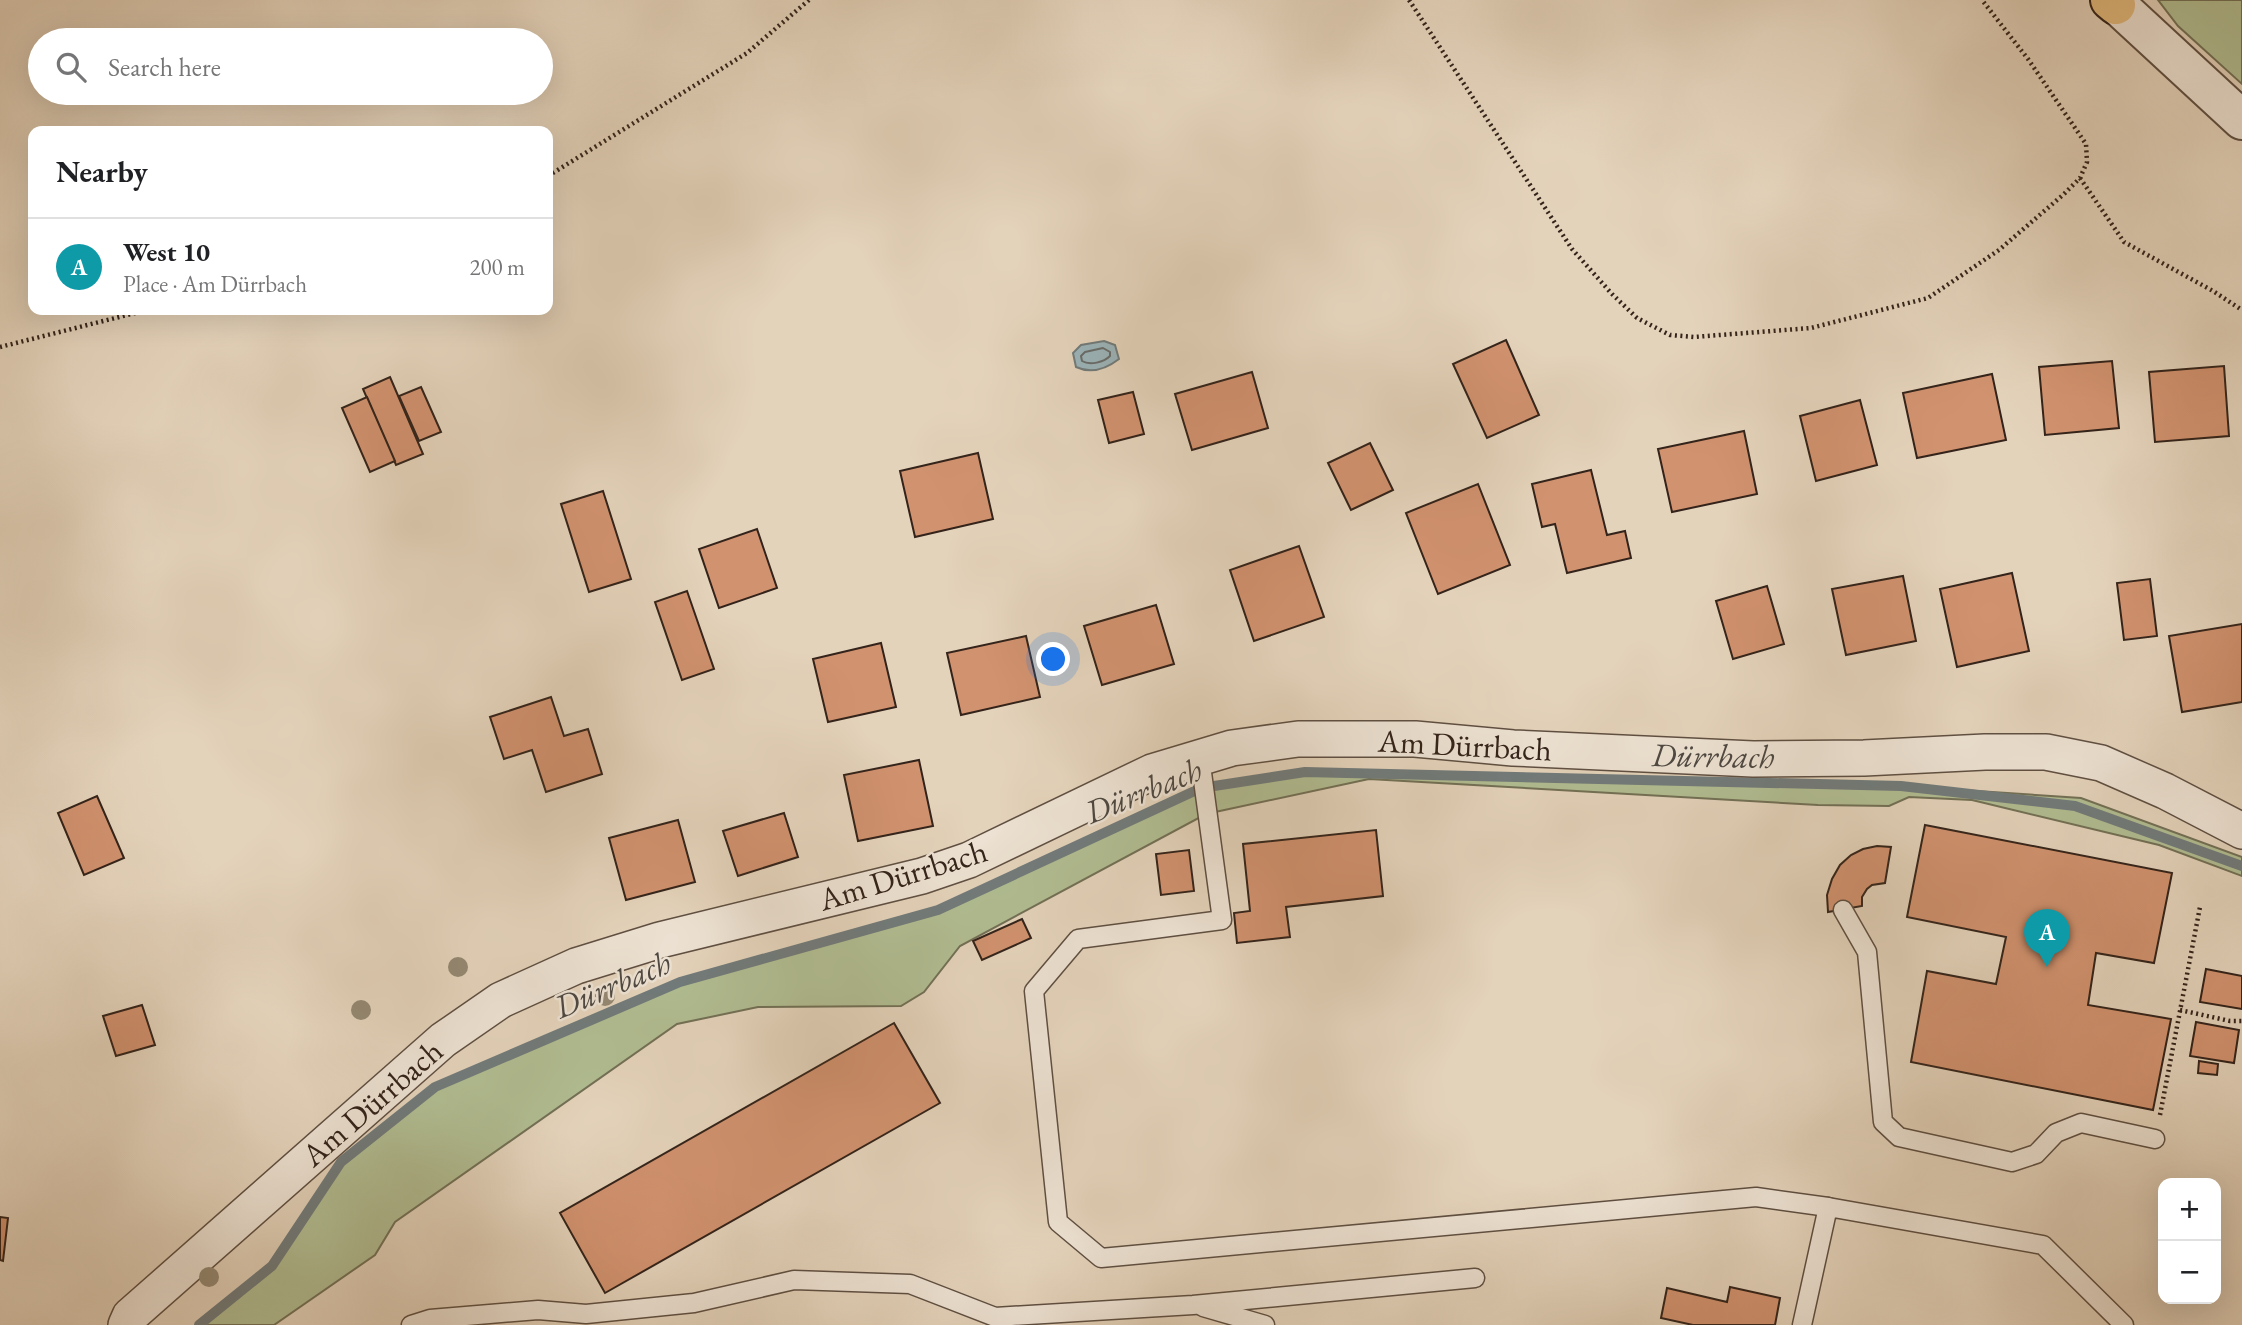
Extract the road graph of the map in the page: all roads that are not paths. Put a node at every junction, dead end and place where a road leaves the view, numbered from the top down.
1 (2113, 2) edge
2 (2242, 120) edge
3 (1200, 758) junction
4 (2242, 831) edge
5 (1843, 910) dead end
6 (2155, 1139) road end
7 (1828, 1207) junction
8 (1475, 1278) dead end
9 (1193, 1305) junction
10 (126, 1325) edge
11 (411, 1325) edge
12 (1265, 1325) edge
13 (1802, 1325) edge
14 (2124, 1325) edge

1 - 2 street
3 - 4 street, Am Dürrbach
3 - 7 lane
3 - 10 street, Am Dürrbach
5 - 6 lane
7 - 13 lane
7 - 14 lane
8 - 9 lane
9 - 11 lane
9 - 12 lane

